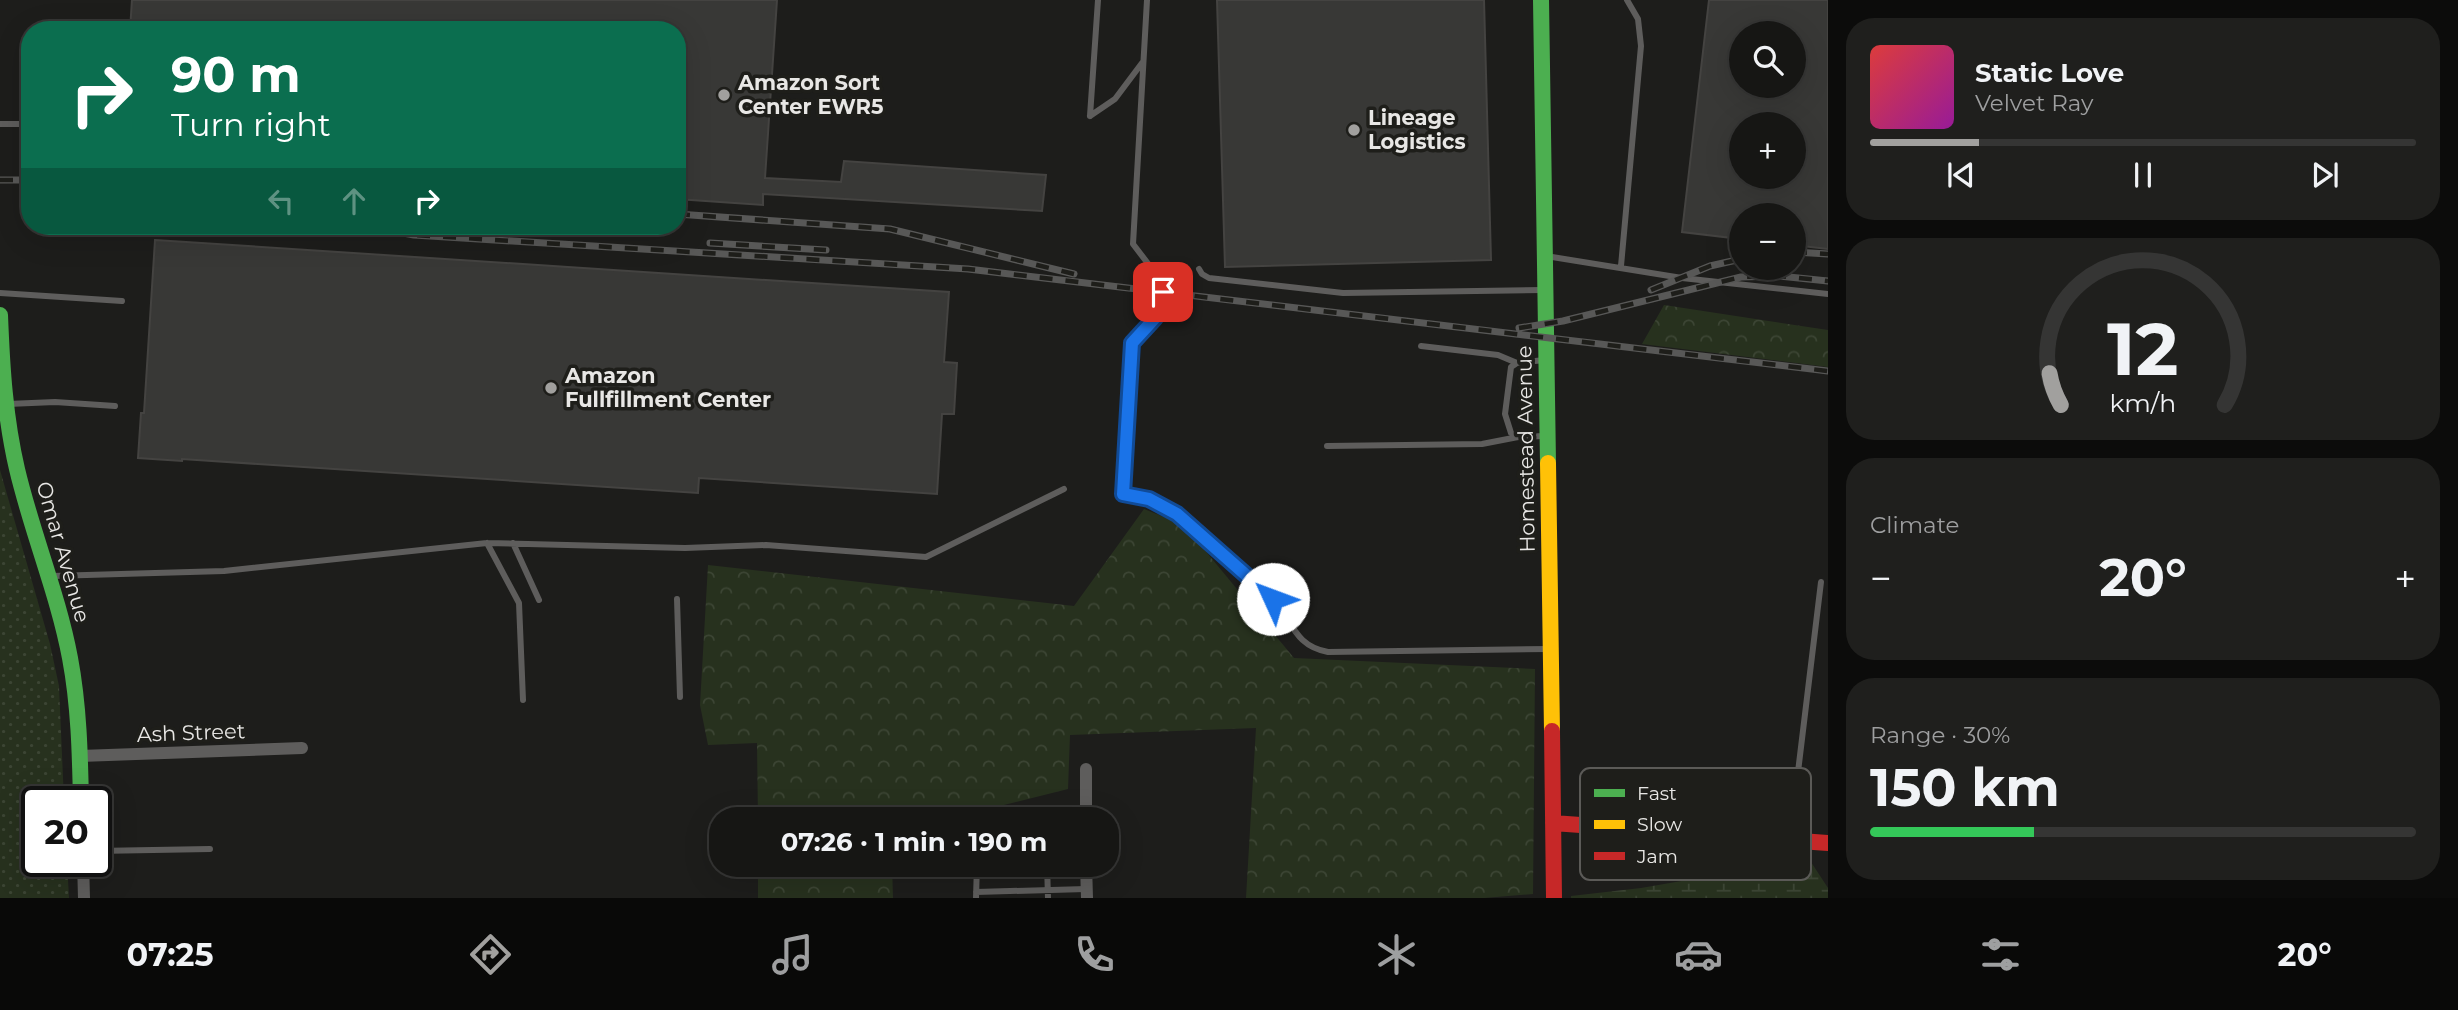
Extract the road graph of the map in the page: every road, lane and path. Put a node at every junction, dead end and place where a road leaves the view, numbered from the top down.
1 (1098, 0) edge
2 (1147, 0) edge
3 (1541, 0) edge
4 (1627, 0) edge
5 (1144, 61) junction
6 (0, 124) edge
7 (21, 124) edge
8 (1545, 256) junction
9 (1621, 267) junction
10 (1199, 269) dead end
11 (1545, 290) junction
12 (0, 293) edge
13 (1828, 294) edge
14 (122, 301) dead end
15 (0, 315) edge
16 (1421, 346) dead end
17 (1546, 360) junction
18 (1517, 363) junction
19 (6, 404) junction
20 (115, 406) dead end
21 (1547, 436) junction
22 (1518, 437) junction
23 (1327, 446) dead end
24 (1064, 489) dead end
25 (487, 542) junction
26 (513, 543) junction
27 (48, 576) junction
28 (1821, 582) dead end
29 (677, 599) dead end
30 (539, 600) dead end
31 (1550, 649) junction
32 (680, 697) dead end
33 (523, 700) dead end
34 (302, 748) dead end
35 (80, 756) junction
36 (1799, 768) edge
37 (1086, 769) dead end
38 (81, 786) edge
39 (1086, 807) edge
40 (1553, 823) junction
41 (1580, 825) edge
42 (210, 849) dead end
43 (112, 851) edge
44 (83, 877) edge
45 (977, 877) edge
46 (1048, 894) edge
47 (1087, 894) edge
48 (976, 895) edge
49 (83, 898) edge
50 (1554, 898) edge

1 - 5 lane
2 - 5 lane
3 - 8 street, Homestead Avenue
4 - 9 lane
5 - 31 lane
6 - 7 lane
8 - 9 lane
8 - 11 street, Homestead Avenue
9 - 13 lane
10 - 11 lane
11 - 17 street, Homestead Avenue
12 - 14 lane
15 - 19 street, Omar Avenue
16 - 18 lane
17 - 18 lane
17 - 21 street, Homestead Avenue
18 - 22 lane
19 - 20 lane
19 - 27 street, Omar Avenue
21 - 22 lane
21 - 31 street, Homestead Avenue
22 - 23 lane
24 - 26 lane
25 - 26 lane
25 - 27 lane
25 - 33 lane
26 - 30 lane
27 - 35 street, Omar Avenue
28 - 36 lane
29 - 32 lane
31 - 40 street, Homestead Avenue
34 - 35 street, Ash Street
35 - 38 street, Omar Avenue
37 - 39 street
40 - 41 street
40 - 50 street, Homestead Avenue
42 - 43 lane
44 - 49 street
45 - 48 lane
46 - 47 lane
46 - 48 lane

